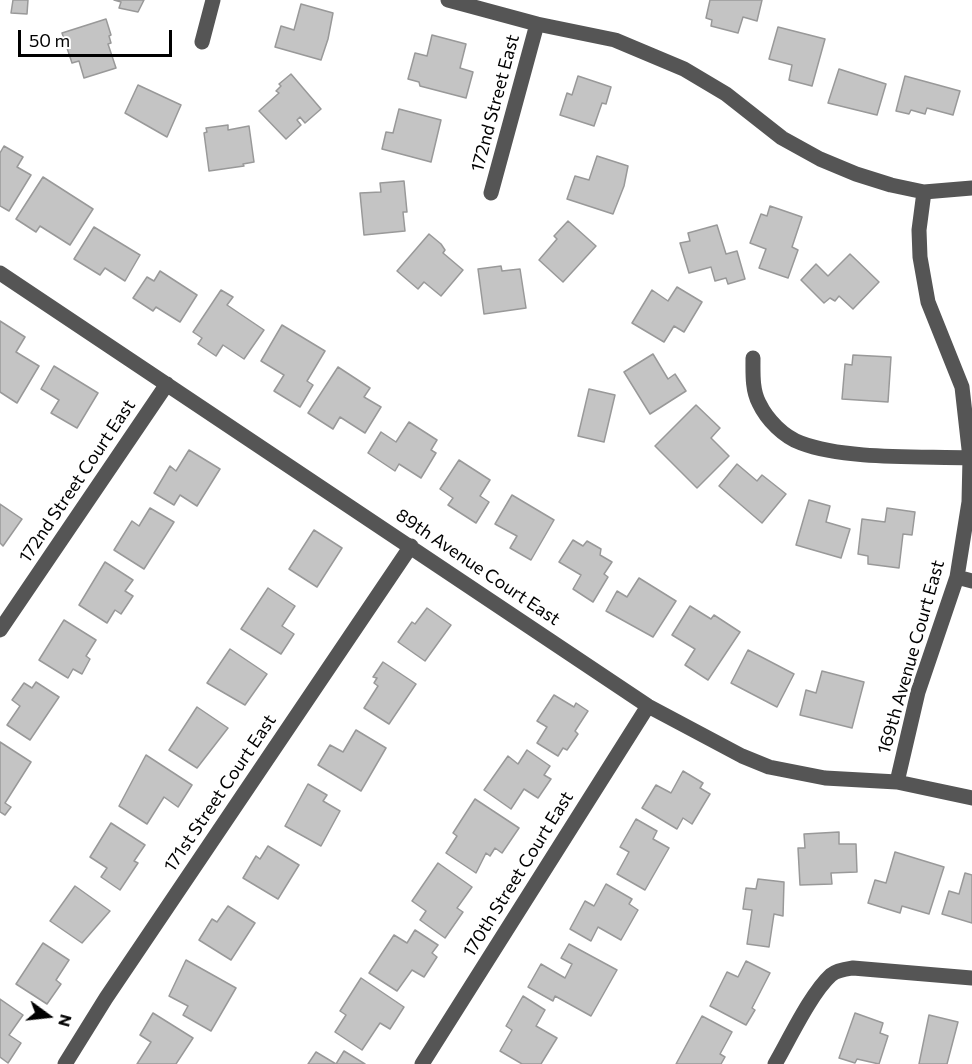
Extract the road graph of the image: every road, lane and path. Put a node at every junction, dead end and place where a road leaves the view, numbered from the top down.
1 (213, 0) edge
2 (448, 0) edge
3 (537, 24) junction
4 (202, 42) dead end
5 (972, 188) edge
6 (924, 192) junction
7 (491, 193) dead end
8 (0, 273) edge
9 (753, 358) dead end
10 (167, 384) junction
11 (970, 458) junction
12 (411, 546) junction
13 (965, 579) edge
14 (2, 624) edge
15 (648, 706) junction
16 (897, 782) junction
17 (972, 798) edge
18 (972, 978) edge
19 (65, 1064) edge
20 (422, 1064) edge
21 (775, 1064) edge

1 - 4 street
2 - 3 street
3 - 6 street
3 - 7 street, 172nd Street East
5 - 6 street
6 - 11 street, 169th Avenue Court East
8 - 10 street, 89th Avenue Court East
9 - 11 street
10 - 12 street, 89th Avenue Court East
10 - 14 street, 172nd Street Court East
11 - 13 street, 169th Avenue Court East
12 - 15 street, 89th Avenue Court East
12 - 19 street, 171st Street Court East
13 - 16 street, 169th Avenue Court East
15 - 16 street, 89th Avenue Court East
15 - 20 street, 170th Street Court East
16 - 17 street, 89th Avenue Court East
18 - 21 street

